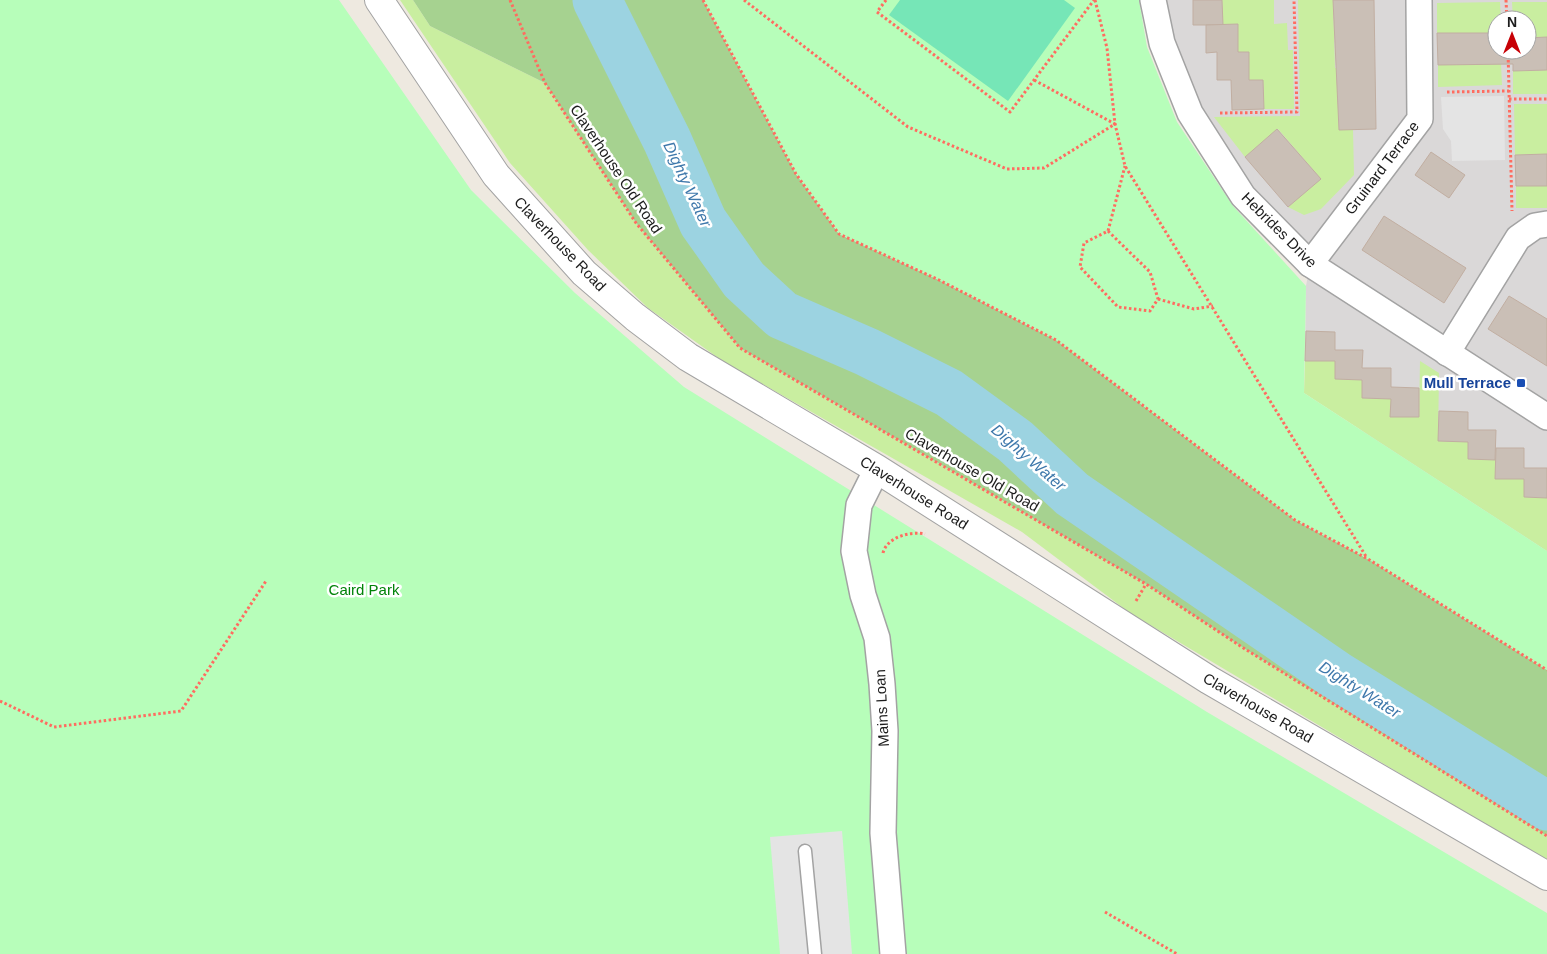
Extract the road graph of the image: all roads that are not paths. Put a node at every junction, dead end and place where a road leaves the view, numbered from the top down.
1 (379, 0) edge
2 (1153, 0) edge
3 (1419, 0) edge
4 (1547, 224) edge
5 (1310, 264) junction
6 (1446, 354) junction
7 (1547, 417) edge
8 (877, 469) junction
9 (804, 851) dead end
10 (1547, 876) edge
11 (815, 954) edge
12 (893, 954) edge

1 - 8 street, Claverhouse Road
2 - 5 street, Hebrides Drive
3 - 5 street, Gruinard Terrace
4 - 6 street
5 - 6 street, Hebrides Drive
6 - 7 street, Hebrides Drive
8 - 10 street, Claverhouse Road
8 - 12 street, Mains Loan
9 - 11 lane

